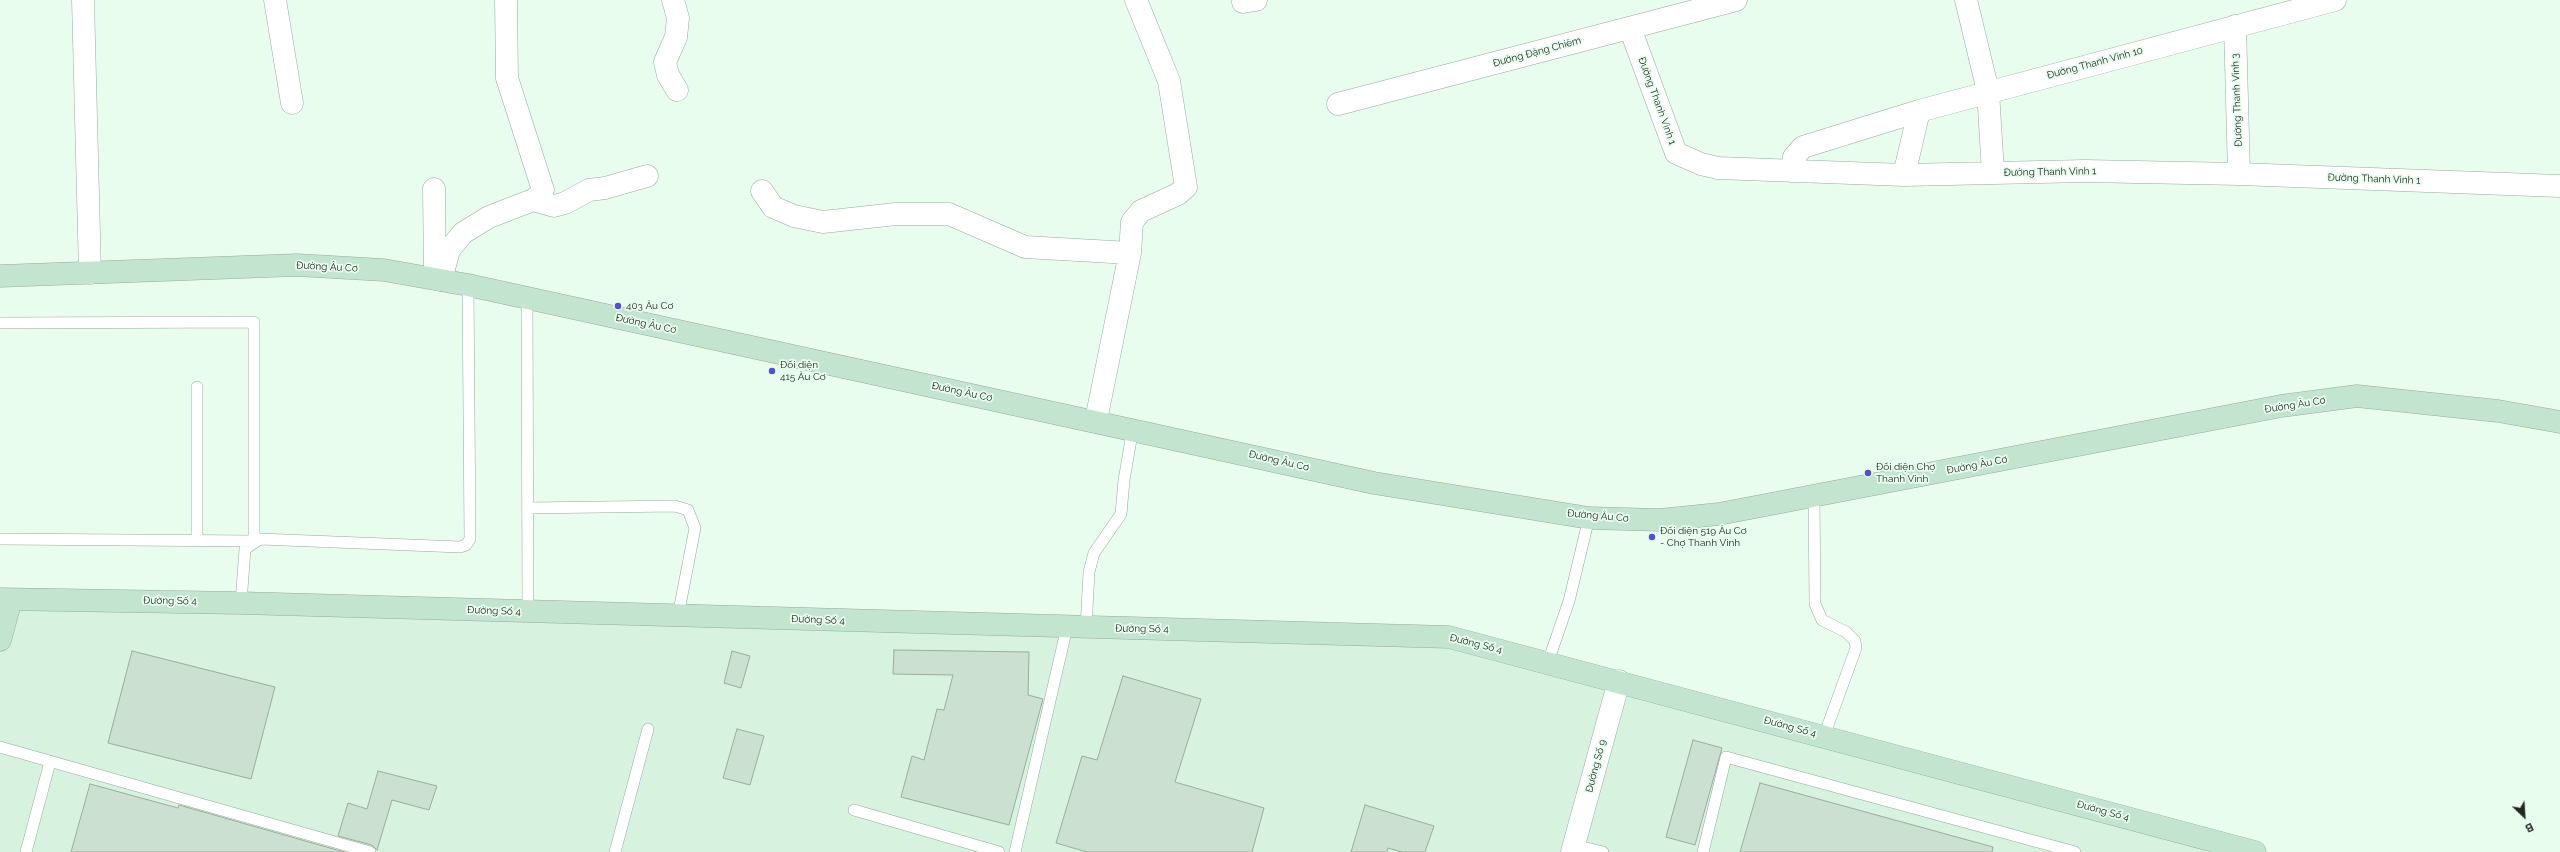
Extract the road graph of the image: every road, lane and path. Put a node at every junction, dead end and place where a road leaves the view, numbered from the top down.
1 (83, 0) edge
2 (275, 0) edge
3 (506, 0) edge
4 (673, 0) edge
5 (1136, 0) edge
6 (1736, 0) edge
7 (1966, 0) edge
8 (2335, 0) edge
9 (2235, 26) junction
10 (1630, 28) junction
11 (677, 90) dead end
12 (1988, 92) junction
13 (292, 103) dead end
14 (1338, 104) dead end
15 (1919, 111) junction
16 (1792, 171) junction
17 (1993, 173) junction
18 (2239, 174) junction
19 (1904, 175) junction
20 (647, 176) dead end
21 (2560, 186) edge
22 (434, 189) dead end
23 (762, 191) dead end
24 (533, 200) junction
25 (1130, 253) junction
26 (90, 273) junction
27 (0, 276) edge
28 (438, 280) junction
29 (468, 285) junction
30 (527, 299) junction
31 (0, 323) edge
32 (197, 387) dead end
33 (1096, 420) junction
34 (2560, 422) edge
35 (1133, 428) junction
36 (1814, 496) junction
37 (528, 508) junction
38 (1589, 518) junction
39 (0, 539) edge
40 (197, 540) junction
41 (254, 542) junction
42 (6, 599) edge
43 (240, 603) junction
44 (528, 612) junction
45 (678, 616) junction
46 (1076, 627) junction
47 (0, 640) edge
48 (1548, 662) junction
49 (1619, 681) junction
50 (648, 729) dead end
51 (1824, 736) junction
52 (0, 747) edge
53 (50, 762) junction
54 (854, 810) dead end
55 (2218, 847) edge
56 (1573, 848) edge
57 (26, 852) edge
58 (370, 852) edge
59 (616, 852) edge
60 (999, 852) edge
61 (1015, 852) edge
62 (1603, 852) edge
63 (1703, 852) edge
64 (2075, 852) edge
65 (2255, 852) edge

1 - 26 street
2 - 13 street
3 - 24 street
4 - 11 street
5 - 25 street
6 - 10 street, Đường Đặng Chiêm
7 - 12 street
8 - 9 street, Đường Thanh Vinh 10
9 - 12 street, Đường Thanh Vinh 10
9 - 18 street, Đường Thanh Vinh 3
10 - 14 street, Đường Đặng Chiêm
10 - 16 street, Đường Thanh Vinh 1
12 - 15 street, Đường Thanh Vinh 10
12 - 17 street
15 - 16 street, Đường Thanh Vinh 10
15 - 19 street
16 - 19 street, Đường Thanh Vinh 1
17 - 18 street, Đường Thanh Vinh 1
17 - 19 street, Đường Thanh Vinh 1
18 - 21 street, Đường Thanh Vinh 1
20 - 24 street
22 - 28 street
23 - 25 street
24 - 28 street
25 - 33 street
26 - 27 main road, Đường Âu Cơ
26 - 28 main road, Đường Âu Cơ
28 - 29 main road, Đường Âu Cơ
29 - 30 main road, Đường Âu Cơ
29 - 41 lane
30 - 33 main road, Đường Âu Cơ
30 - 37 lane
31 - 41 lane
32 - 40 lane
33 - 35 main road, Đường Âu Cơ
34 - 36 main road, Đường Âu Cơ
35 - 38 main road, Đường Âu Cơ
35 - 46 lane
36 - 38 main road, Đường Âu Cơ
36 - 51 lane
37 - 44 lane
37 - 45 lane
38 - 48 lane
39 - 40 lane
40 - 41 lane
41 - 43 lane
42 - 43 main road, Đường Số 4
42 - 47 main road
43 - 44 main road, Đường Số 4
44 - 45 main road, Đường Số 4
45 - 46 main road, Đường Số 4
46 - 48 main road, Đường Số 4
46 - 61 lane
48 - 49 main road, Đường Số 4
49 - 51 main road, Đường Số 4
49 - 56 street, Đường Số 9
50 - 59 lane
51 - 55 main road, Đường Số 4
52 - 53 lane
53 - 57 lane
53 - 58 lane
54 - 60 lane
55 - 65 main road, Đường Số 4
56 - 62 lane
63 - 64 lane

